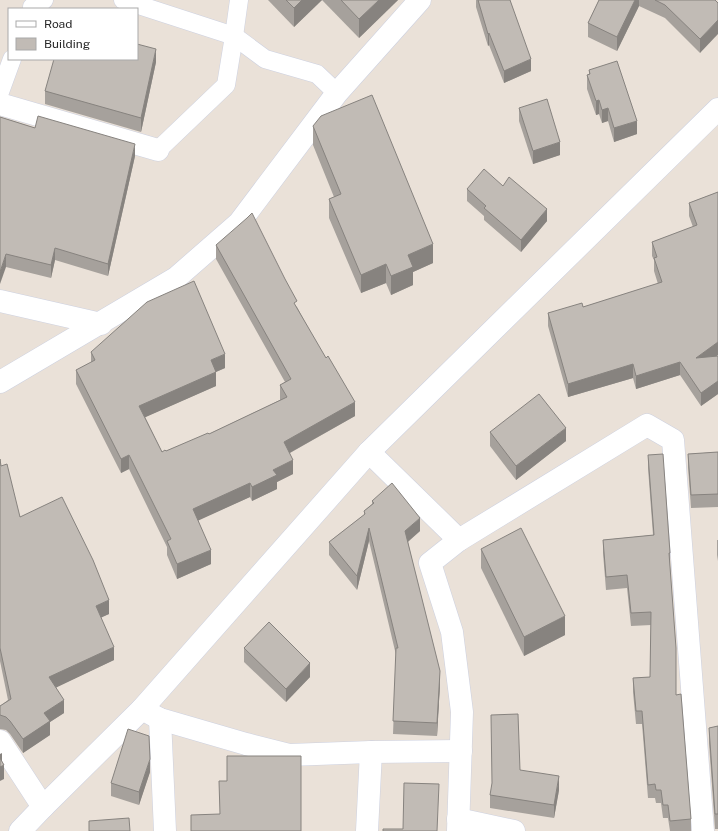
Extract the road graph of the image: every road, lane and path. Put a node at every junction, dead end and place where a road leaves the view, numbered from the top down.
1 (44, 0) edge
2 (122, 0) edge
3 (239, 0) edge
4 (420, 0) edge
5 (32, 8) edge
6 (234, 36) junction
7 (12, 60) edge
8 (0, 92) edge
9 (337, 93) junction
10 (0, 104) edge
11 (718, 110) edge
12 (158, 150) joint
13 (0, 301) edge
14 (101, 324) junction
15 (0, 382) edge
16 (369, 452) junction
17 (459, 540) junction
18 (142, 709) junction
19 (160, 719) junction
20 (0, 741) edge
21 (461, 751) junction
22 (371, 752) junction
23 (43, 807) junction
24 (458, 825) edge
25 (20, 831) edge
26 (165, 831) edge
27 (367, 831) edge
28 (514, 831) edge
29 (703, 831) edge

1 - 5 lane
2 - 6 lane
3 - 6 lane
4 - 9 street
6 - 9 lane
6 - 12 lane
7 - 8 lane
9 - 14 street
10 - 12 street
11 - 16 street
13 - 14 street
14 - 15 street
16 - 17 street
16 - 18 street
17 - 21 street
17 - 29 street
18 - 19 street
18 - 23 street
19 - 22 street
19 - 26 street
20 - 23 street
21 - 22 street
21 - 24 street
22 - 27 street
23 - 25 street
24 - 28 street

